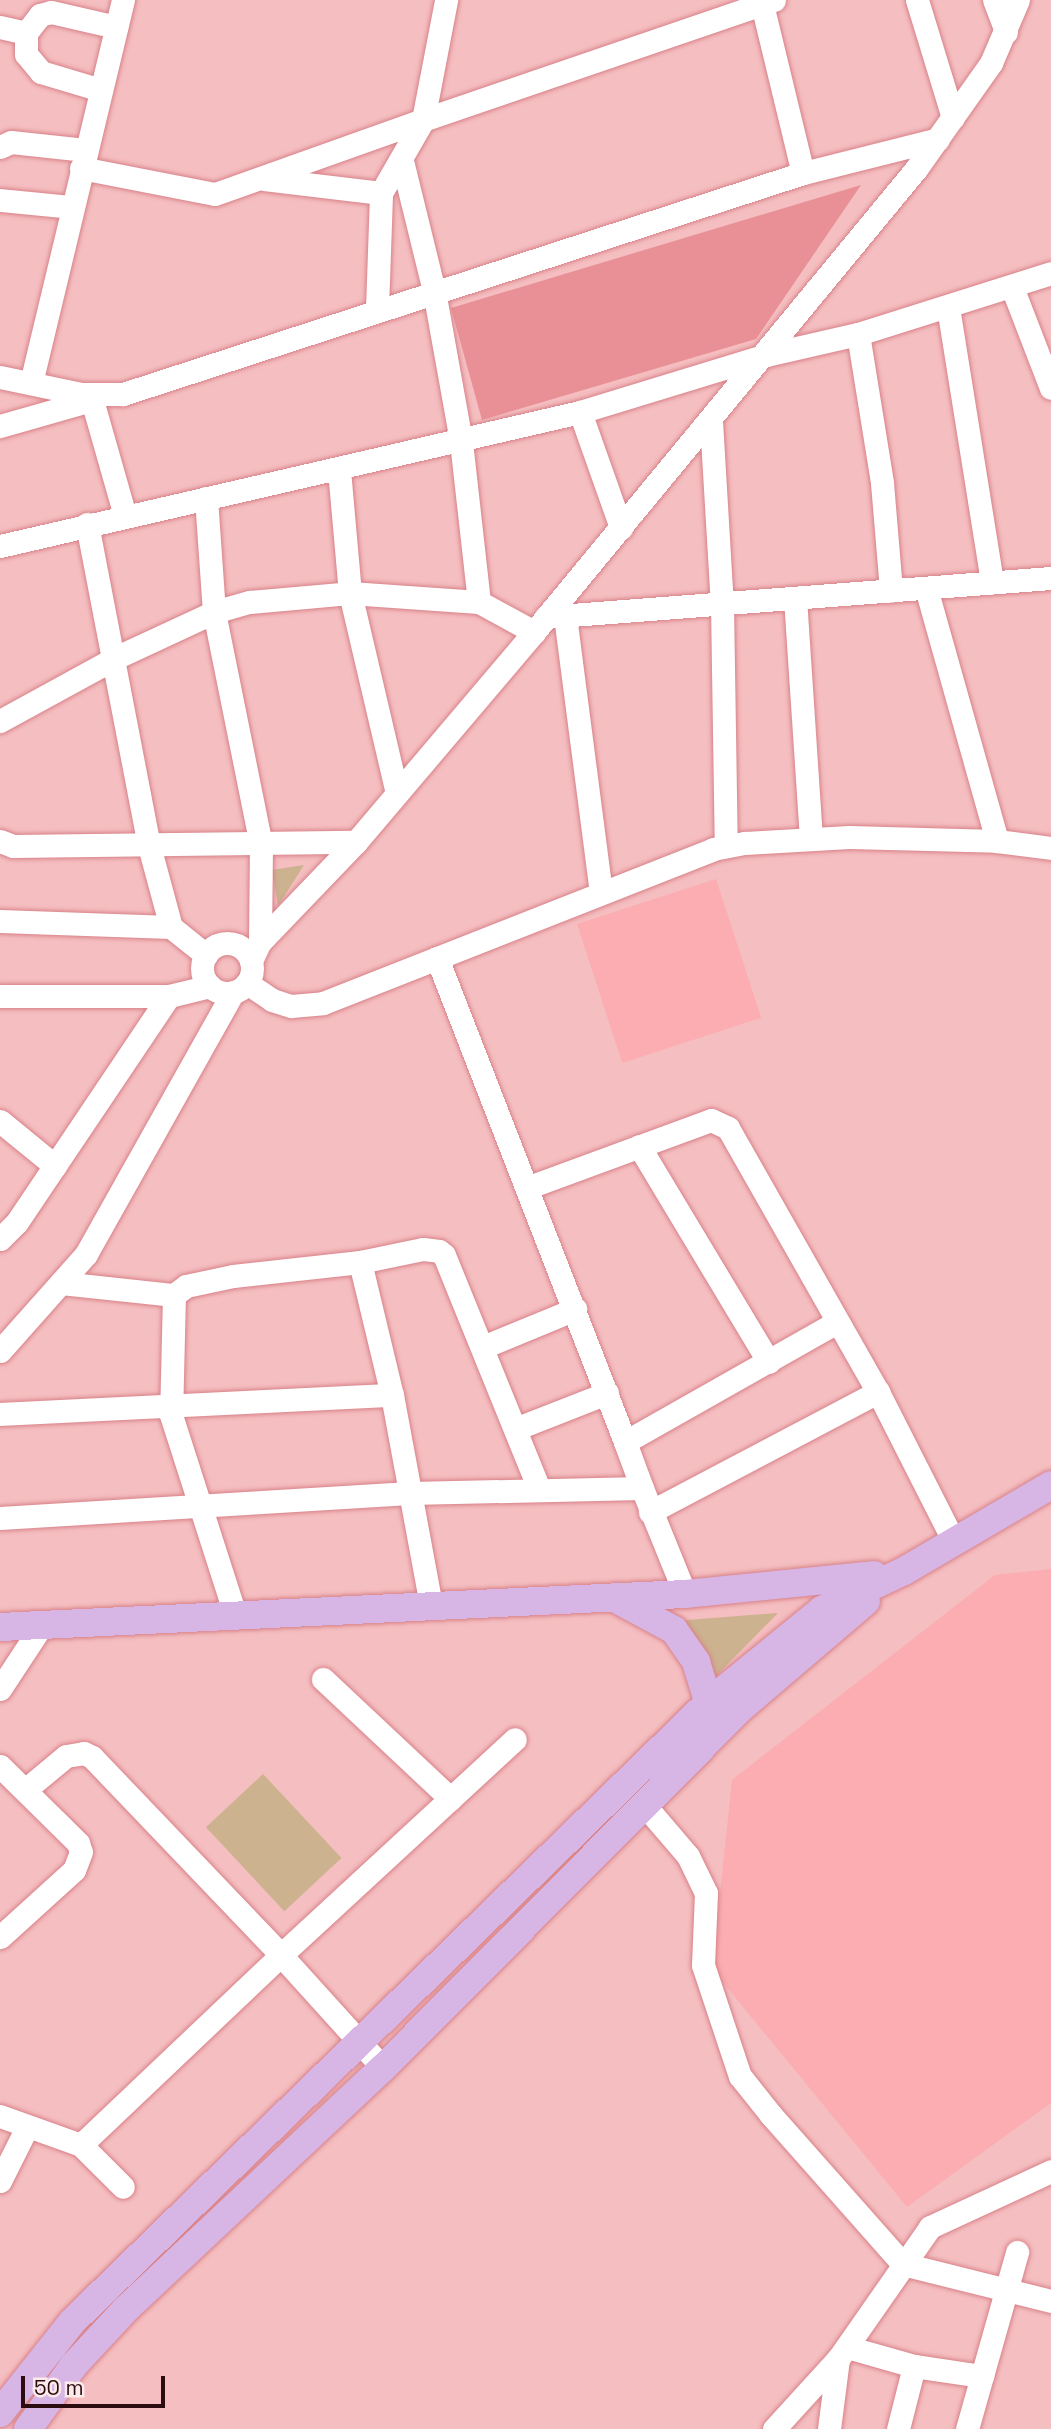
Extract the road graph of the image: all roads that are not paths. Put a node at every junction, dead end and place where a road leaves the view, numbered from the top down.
1 (123, 0) edge
2 (446, 0) edge
3 (917, 0) edge
4 (994, 0) edge
5 (1018, 0) edge
6 (766, 1) edge
7 (0, 27) edge
8 (116, 27) junction
9 (1006, 32) junction
10 (26, 33) junction
11 (101, 90) junction
12 (953, 118) junction
13 (423, 120) junction
14 (938, 139) junction
15 (0, 146) edge
16 (84, 159) junction
17 (402, 161) junction
18 (803, 173) junction
19 (264, 180) junction
20 (381, 193) junction
21 (0, 200) edge
22 (72, 207) junction
23 (1051, 273) edge
24 (1012, 287) junction
25 (433, 291) junction
26 (948, 307) junction
27 (377, 309) junction
28 (858, 334) junction
29 (766, 355) junction
30 (0, 377) edge
31 (31, 383) junction
32 (1051, 388) edge
33 (98, 398) junction
34 (580, 412) junction
35 (711, 421) junction
36 (0, 426) edge
37 (461, 441) junction
38 (339, 470) junction
39 (206, 498) junction
40 (125, 516) junction
41 (87, 524) junction
42 (621, 528) junction
43 (0, 546) edge
44 (1051, 578) edge
45 (992, 583) junction
46 (926, 588) junction
47 (891, 591) junction
48 (350, 593) junction
49 (795, 598) junction
50 (479, 602) junction
51 (722, 604) junction
52 (214, 612) junction
53 (549, 622) junction
54 (115, 658) junction
55 (0, 721) edge
56 (397, 793) junction
57 (811, 838) junction
58 (0, 841) edge
59 (998, 841) junction
60 (148, 842) junction
61 (355, 842) junction
62 (261, 845) junction
63 (726, 846) junction
64 (1051, 848) edge
65 (601, 893) junction
66 (0, 921) edge
67 (171, 927) junction
68 (206, 955) junction
69 (437, 958) junction
70 (248, 970) junction
71 (210, 986) junction
72 (0, 996) edge
73 (169, 996) junction
74 (0, 1121) edge
75 (639, 1146) junction
76 (55, 1167) junction
77 (529, 1187) junction
78 (0, 1239) edge
79 (360, 1262) junction
80 (61, 1283) junction
81 (174, 1295) junction
82 (575, 1309) junction
83 (837, 1322) junction
84 (482, 1347) junction
85 (0, 1351) edge
86 (769, 1362) junction
87 (878, 1392) junction
88 (607, 1393) junction
89 (392, 1395) junction
90 (171, 1406) junction
91 (0, 1415) edge
92 (515, 1429) junction
93 (625, 1441) junction
94 (642, 1488) junction
95 (539, 1489) junction
96 (409, 1493) junction
97 (1044, 1497) edge
98 (199, 1503) junction
99 (650, 1512) junction
100 (0, 1518) edge
101 (954, 1542) junction
102 (904, 1571) junction
103 (685, 1594) junction
104 (614, 1598) junction
105 (431, 1606) junction
106 (235, 1614) junction
107 (41, 1625) junction
108 (0, 1627) edge
109 (323, 1679) dead end
110 (0, 1689) edge
111 (709, 1702) junction
112 (717, 1732) junction
113 (515, 1738) dead end
114 (0, 1766) edge
115 (25, 1790) junction
116 (451, 1799) junction
117 (647, 1808) junction
118 (494, 1914) junction
119 (0, 1937) edge
120 (515, 1938) junction
121 (281, 1955) junction
122 (360, 2042) junction
123 (383, 2068) junction
124 (0, 2116) edge
125 (27, 2127) junction
126 (80, 2145) junction
127 (1051, 2171) edge
128 (0, 2181) edge
129 (123, 2187) dead end
130 (1017, 2252) dead end
131 (903, 2264) junction
132 (1009, 2288) junction
133 (1051, 2301) edge
134 (843, 2353) junction
135 (914, 2367) junction
136 (982, 2376) junction
137 (0, 2413) edge
138 (28, 2429) edge
139 (774, 2429) edge
140 (828, 2429) edge
141 (898, 2429) edge
142 (967, 2429) edge

1 - 8 street
2 - 13 street
3 - 12 street
4 - 9 street
5 - 9 street
6 - 13 street
6 - 18 street
7 - 10 street
8 - 10 street
8 - 11 street
9 - 12 street
10 - 11 street
11 - 16 street
12 - 14 street
13 - 17 street
13 - 19 street
14 - 18 street
14 - 29 street
15 - 16 street
16 - 19 street
16 - 22 street
17 - 20 street
17 - 25 street
18 - 25 street
19 - 20 street
20 - 27 street
21 - 22 street
22 - 31 street
23 - 24 street
24 - 26 street
24 - 32 street
25 - 27 street
25 - 37 street
26 - 28 street
26 - 45 street
27 - 33 street
28 - 29 street
28 - 47 street
29 - 34 street
29 - 35 street
30 - 31 street
31 - 33 street
33 - 36 street
33 - 40 street
34 - 37 street
34 - 42 street
35 - 42 street
35 - 51 street
37 - 38 street
37 - 50 street
38 - 39 street
38 - 48 street
39 - 40 street
39 - 52 street
40 - 41 street
41 - 43 street
41 - 54 street
42 - 53 street
44 - 45 street
45 - 46 street
46 - 47 street
46 - 59 street
47 - 49 street
48 - 50 street
48 - 52 street
48 - 56 street
49 - 51 street
49 - 57 street
50 - 53 street
51 - 53 street
51 - 63 street
52 - 54 street
52 - 62 street
53 - 56 street
53 - 65 street
54 - 55 street
54 - 60 street
56 - 61 street
57 - 59 street
57 - 63 street
58 - 60 street
59 - 64 street
60 - 62 street
60 - 67 street
61 - 62 street
61 - 70 street
62 - 70 street
63 - 65 street
65 - 69 street
66 - 67 street
67 - 68 street
68 - 70 street
68 - 71 street
69 - 70 street
69 - 77 street
70 - 71 street
70 - 80 street
71 - 73 street
72 - 73 street
73 - 76 street
74 - 76 street
75 - 77 street
75 - 83 street
75 - 86 street
76 - 78 street
77 - 82 street
79 - 81 street
79 - 84 street
79 - 89 street
80 - 81 street
80 - 85 street
81 - 90 street
82 - 84 street
82 - 88 street
83 - 86 street
83 - 87 street
84 - 92 street
86 - 93 street
87 - 99 street
87 - 101 street
88 - 92 street
88 - 93 street
89 - 90 street
89 - 96 street
90 - 91 street
90 - 98 street
92 - 95 street
93 - 94 street
94 - 95 street
94 - 99 street
95 - 96 street
96 - 98 street
96 - 105 street
97 - 101 main road
98 - 100 street
98 - 106 street
99 - 103 street
101 - 102 main road
102 - 103 main road
102 - 111 main road
102 - 112 main road
103 - 104 main road
104 - 105 main road
104 - 111 main road
105 - 106 main road
106 - 107 main road
107 - 108 main road
107 - 110 street
109 - 116 street
111 - 112 main road
111 - 118 main road
112 - 117 main road
113 - 116 street
114 - 115 street
115 - 119 street
115 - 121 street
116 - 121 street
117 - 120 main road
117 - 131 street
118 - 120 main road
118 - 122 main road
120 - 123 main road
121 - 122 street
121 - 126 street
122 - 123 street
122 - 137 main road
123 - 138 main road
124 - 125 street
125 - 126 street
125 - 128 street
126 - 129 street
127 - 131 street
130 - 132 street
131 - 132 street
131 - 134 street
132 - 133 street
132 - 136 street
134 - 135 street
134 - 139 street
134 - 140 street
135 - 136 street
135 - 141 street
136 - 142 street

